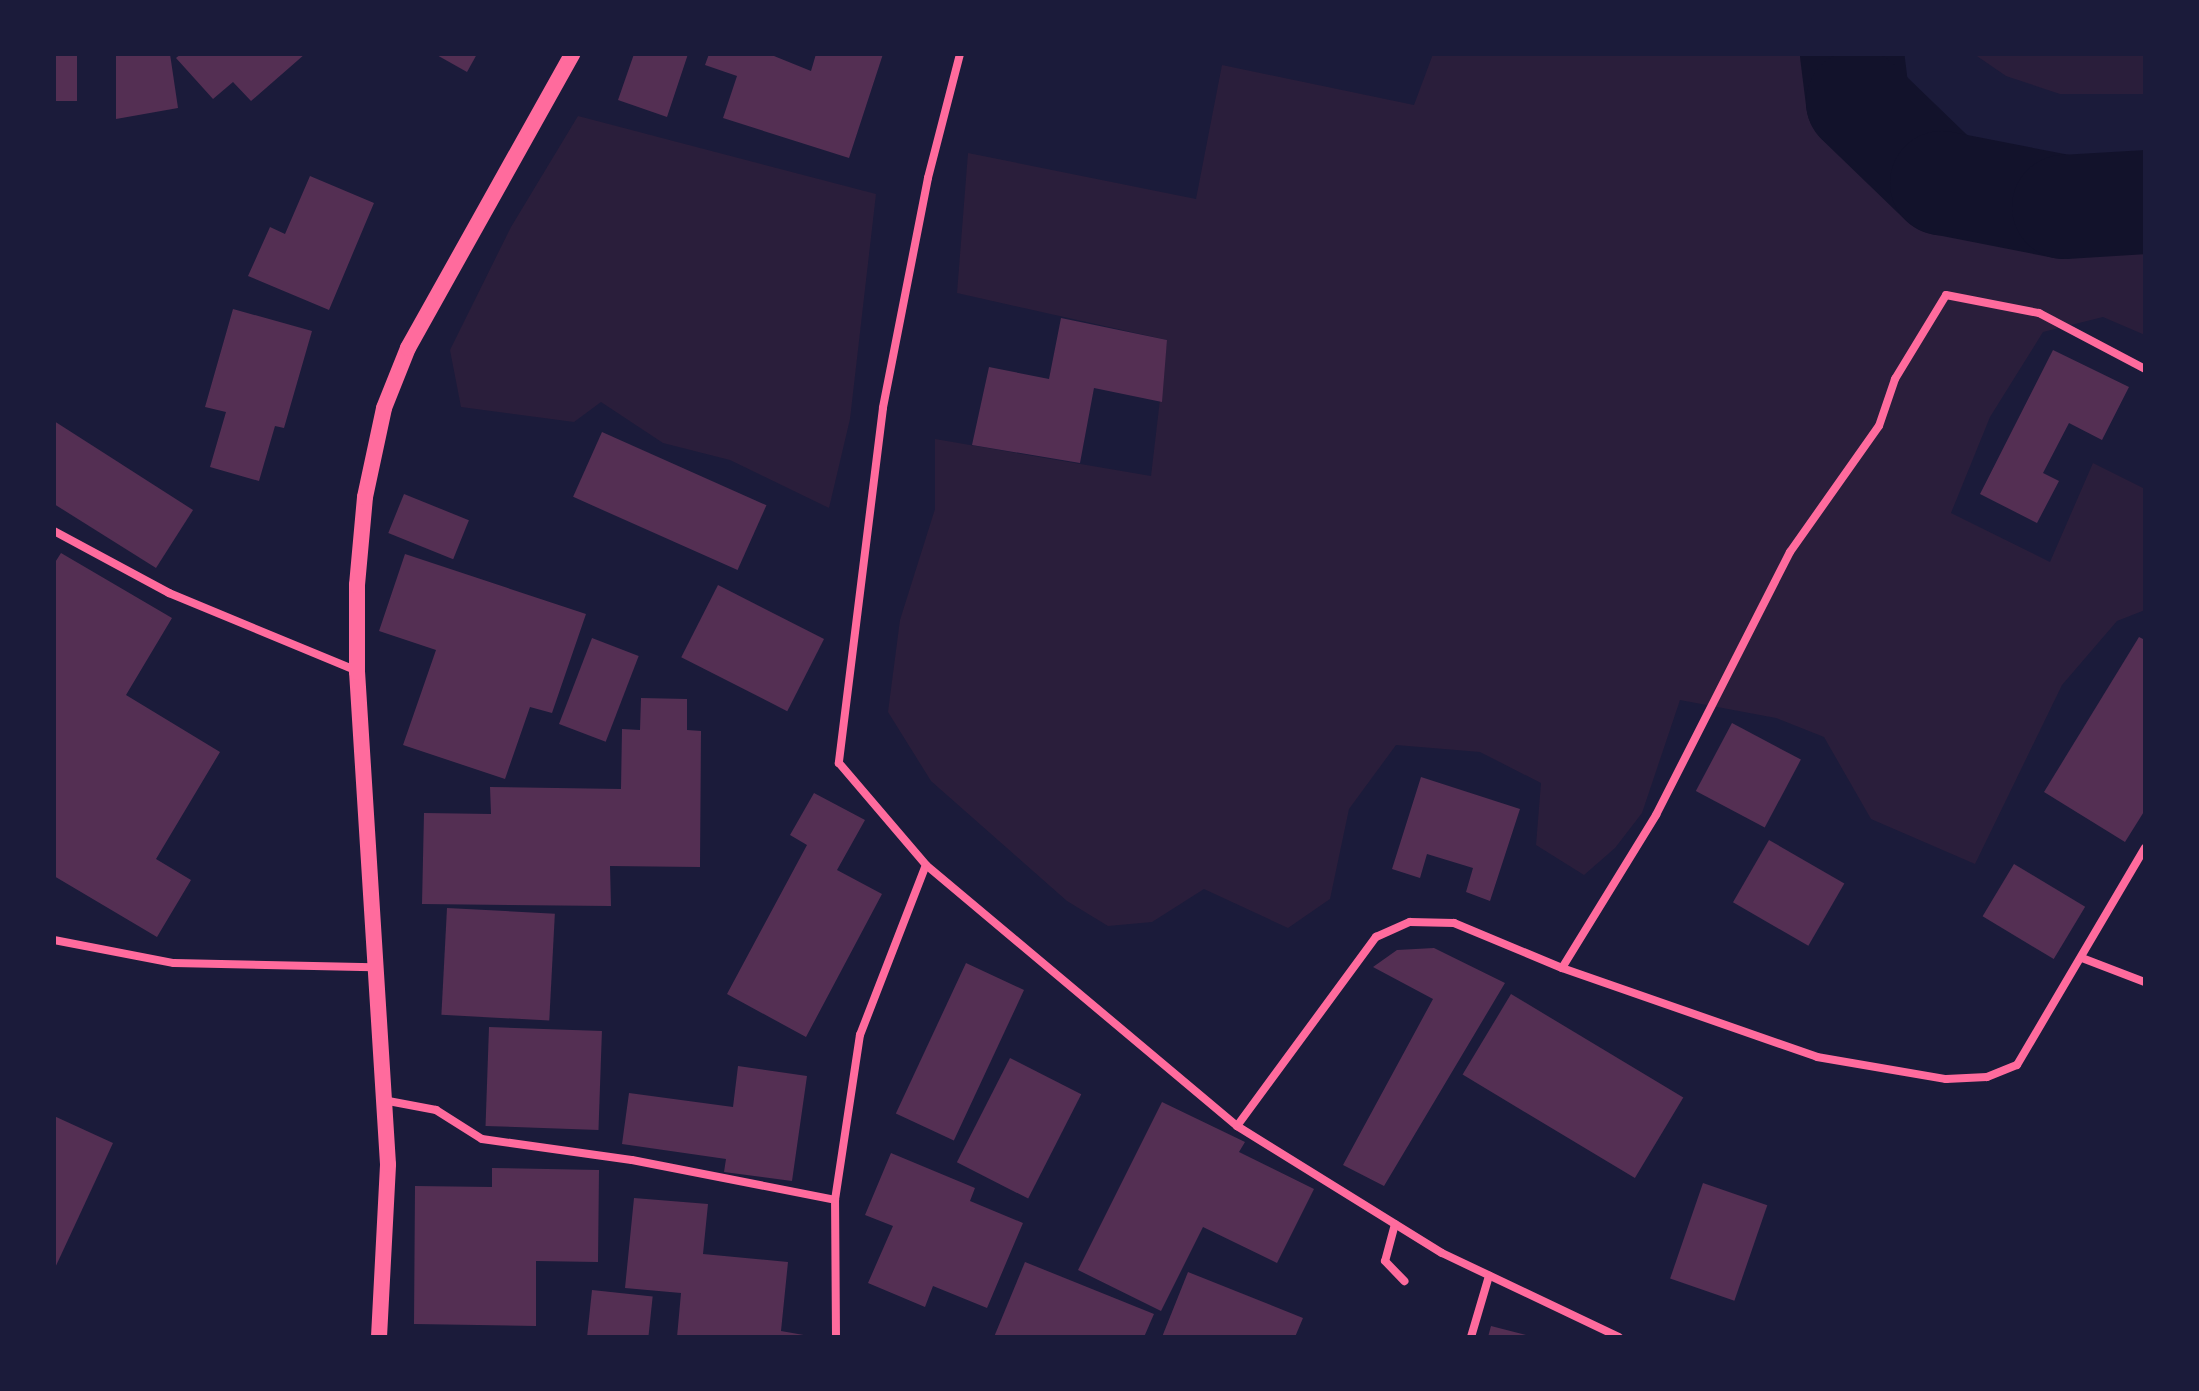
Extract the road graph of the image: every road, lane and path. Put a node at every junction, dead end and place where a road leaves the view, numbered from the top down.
1 (572, 54) edge
2 (960, 54) edge
3 (2145, 369) edge
4 (54, 531) edge
5 (357, 672) junction
6 (2145, 848) edge
7 (926, 865) junction
8 (54, 940) edge
9 (2082, 958) junction
10 (373, 967) junction
11 (1562, 968) junction
12 (2145, 982) edge
13 (383, 1100) junction
14 (1237, 1126) junction
15 (835, 1200) junction
16 (1395, 1224) junction
17 (1489, 1276) junction
18 (1404, 1281) dead end
19 (379, 1337) edge
20 (836, 1337) edge
21 (1471, 1337) edge
22 (1619, 1337) edge

1 - 5 main road
2 - 7 street
3 - 11 street
4 - 5 street
5 - 10 main road
6 - 9 street
7 - 14 street
7 - 15 street
8 - 10 street
9 - 11 street
9 - 12 street
10 - 13 main road
11 - 14 street
13 - 15 street
13 - 19 main road
14 - 16 street
15 - 20 street
16 - 17 street
16 - 18 street
17 - 21 street
17 - 22 street

